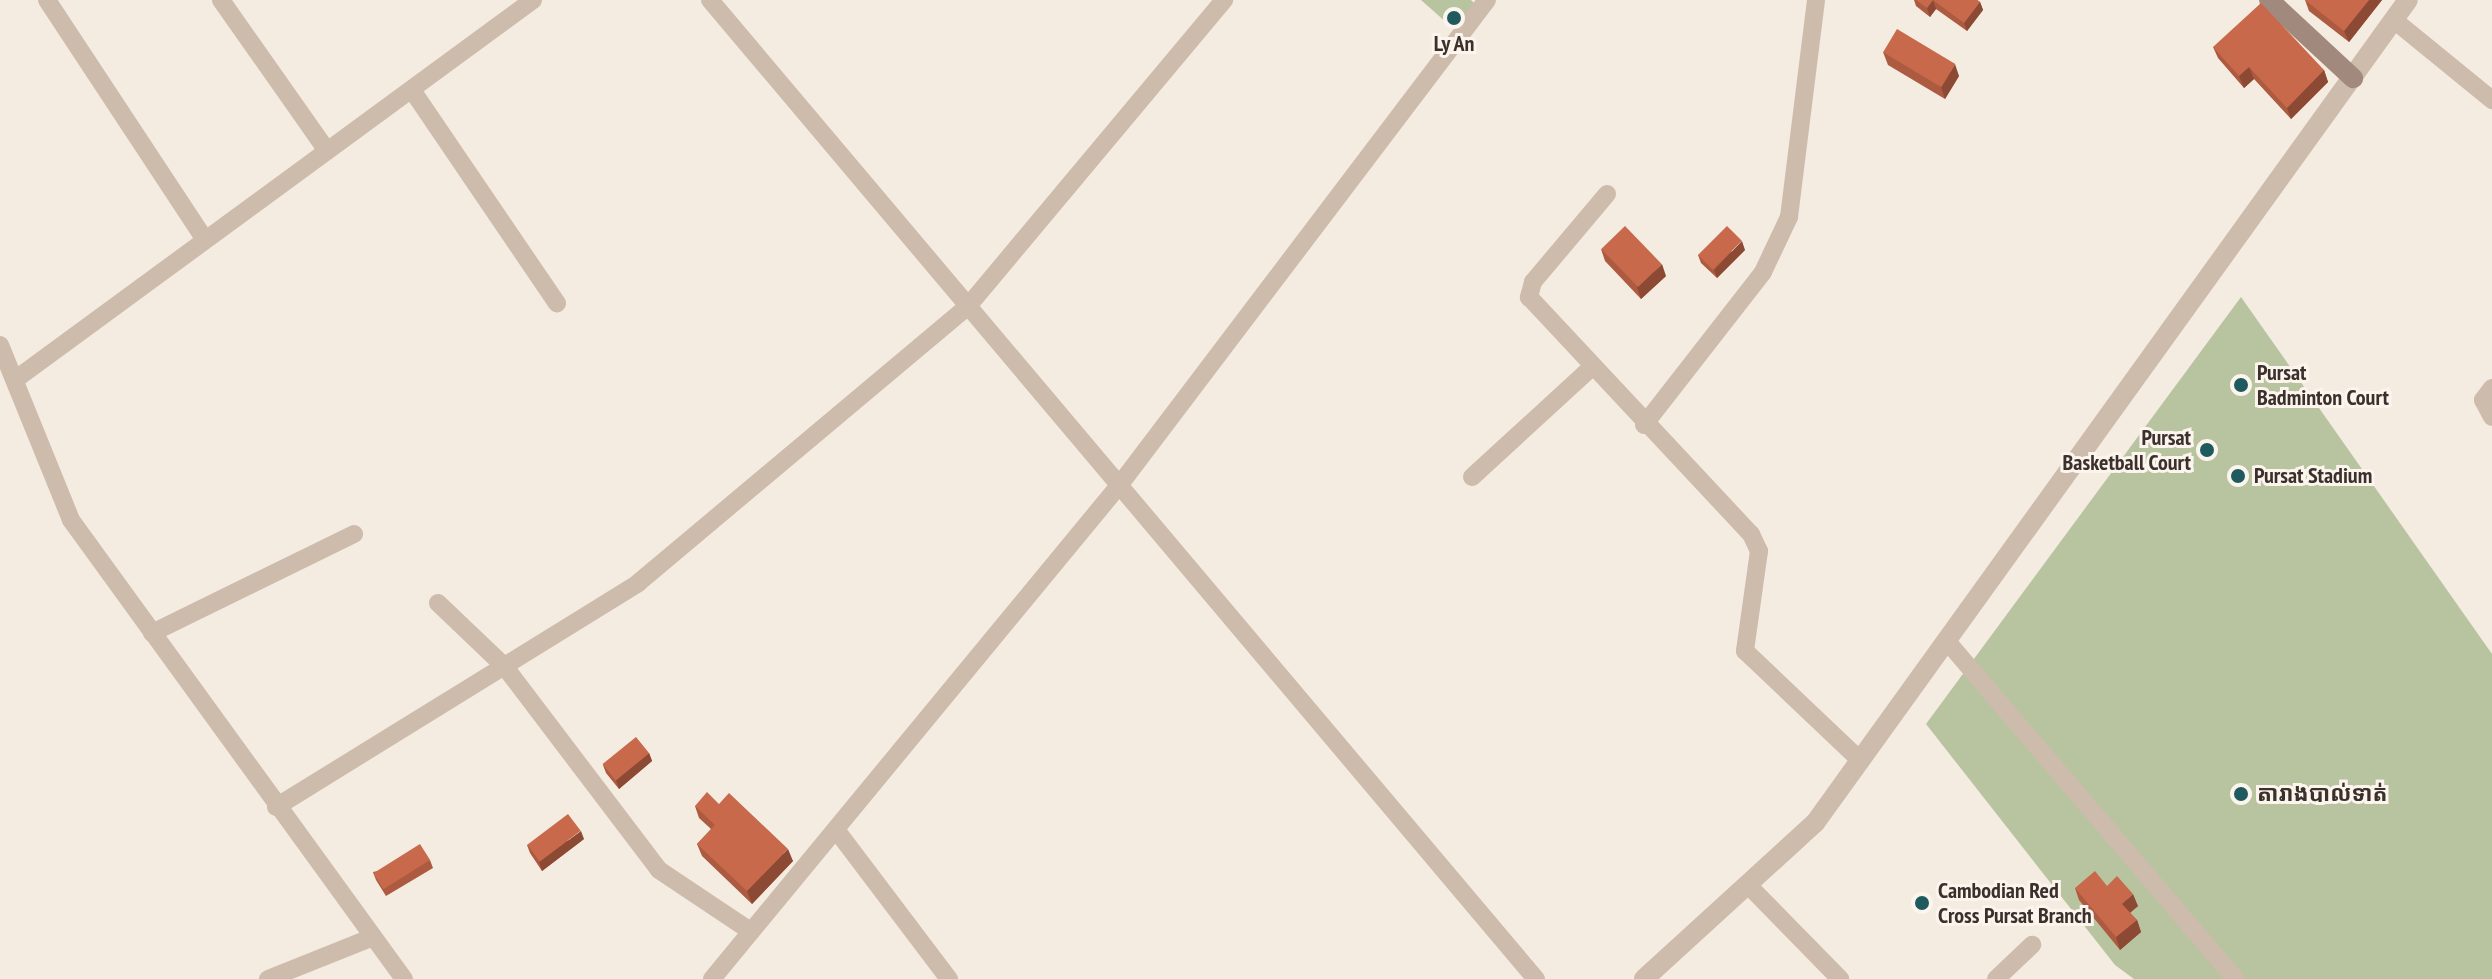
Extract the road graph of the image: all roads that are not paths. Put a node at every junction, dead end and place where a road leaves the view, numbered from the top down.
1 (47, 0) edge
2 (221, 0) edge
3 (533, 0) edge
4 (710, 0) edge
5 (1224, 0) edge
6 (1487, 0) edge
7 (1816, 0) edge
8 (2269, 0) edge
9 (2408, 0) edge
10 (2394, 20) junction
11 (2353, 78) junction
12 (412, 90) junction
13 (2492, 100) edge
14 (327, 151) junction
15 (1607, 194) dead end
16 (204, 238) junction
17 (557, 303) dead end
18 (969, 305) junction
19 (0, 345) edge
20 (1591, 368) junction
21 (16, 379) junction
22 (2492, 388) edge
23 (2492, 417) edge
24 (1644, 425) junction
25 (1472, 477) dead end
26 (1121, 483) junction
27 (354, 534) dead end
28 (438, 603) dead end
29 (152, 633) junction
30 (1946, 640) junction
31 (505, 667) junction
32 (1860, 760) junction
33 (276, 807) junction
34 (837, 831) junction
35 (1750, 887) junction
36 (749, 930) junction
37 (373, 937) junction
38 (2032, 945) dead end
39 (721, 975) edge
40 (268, 979) edge
41 (404, 979) edge
42 (949, 979) edge
43 (1536, 979) edge
44 (1644, 979) edge
45 (1840, 979) edge
46 (1996, 979) edge
47 (2236, 979) edge

1 - 16 street
2 - 14 street
3 - 12 street
4 - 18 street
5 - 18 street
6 - 26 street
7 - 24 street
8 - 11 main road
9 - 10 street
10 - 11 street
10 - 13 street
11 - 30 street
12 - 14 street
12 - 17 street
14 - 16 street
15 - 20 street
16 - 21 street
18 - 26 street
18 - 31 street
19 - 21 street
20 - 24 street
20 - 25 street
21 - 29 street
22 - 23 street
24 - 32 street
26 - 34 street
26 - 43 street
27 - 29 street
28 - 31 street
29 - 33 street
30 - 32 street
30 - 47 street
31 - 33 street
31 - 36 street
32 - 35 street
33 - 37 street
34 - 36 street
34 - 42 street
35 - 44 street
35 - 45 street
36 - 39 street
37 - 40 street
37 - 41 street
38 - 46 street

